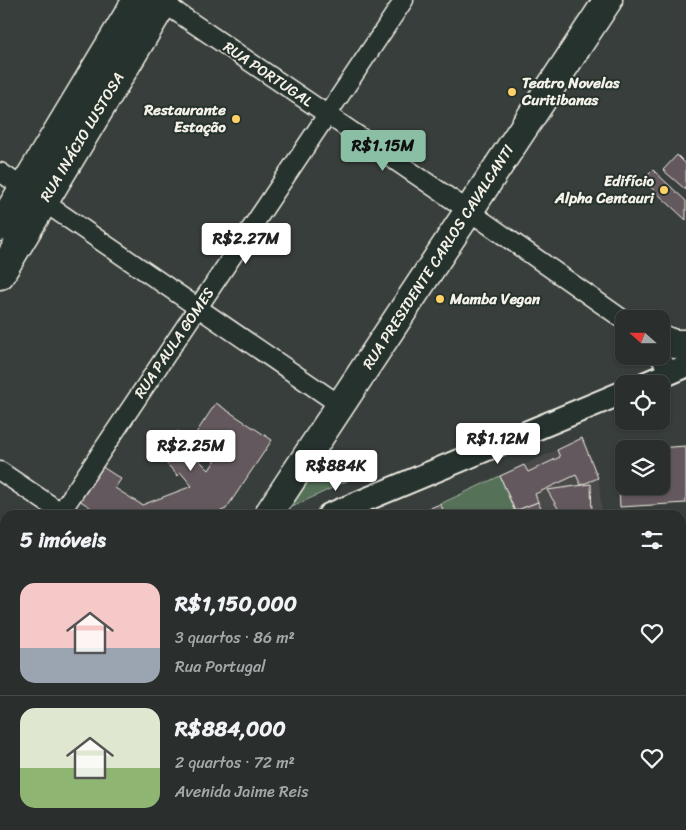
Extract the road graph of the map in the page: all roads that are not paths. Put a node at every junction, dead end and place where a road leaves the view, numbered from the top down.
1 (404, 0) edge
2 (608, 0) edge
3 (156, 1) edge
4 (327, 115) junction
5 (0, 172) edge
6 (34, 195) junction
7 (468, 211) junction
8 (0, 227) edge
9 (0, 275) edge
10 (198, 308) junction
11 (615, 314) edge
12 (670, 342) edge
13 (686, 344) edge
14 (672, 365) edge
15 (657, 375) edge
16 (615, 396) edge
17 (340, 405) junction
18 (0, 471) edge
19 (363, 509) edge
20 (57, 510) edge
21 (66, 510) edge
22 (271, 510) edge

1 - 4 street, RUA PAULA GOMES
2 - 7 main road, RUA PRESIDENTE CARLOS CAVALCANTI
3 - 4 street, RUA PORTUGAL
3 - 6 main road, RUA INÁCIO LUSTOSA
4 - 7 street, RUA PORTUGAL
4 - 10 street, RUA PAULA GOMES
5 - 6 street
6 - 8 main road, RUA INÁCIO LUSTOSA
6 - 9 main road, RUA INÁCIO LUSTOSA
6 - 10 street
7 - 11 street, RUA PORTUGAL
7 - 17 main road, RUA PRESIDENTE CARLOS CAVALCANTI
10 - 17 street
10 - 21 street, RUA PAULA GOMES
12 - 13 main road
14 - 15 street
16 - 19 street
17 - 22 main road, RUA PRESIDENTE CARLOS CAVALCANTI
18 - 20 street

